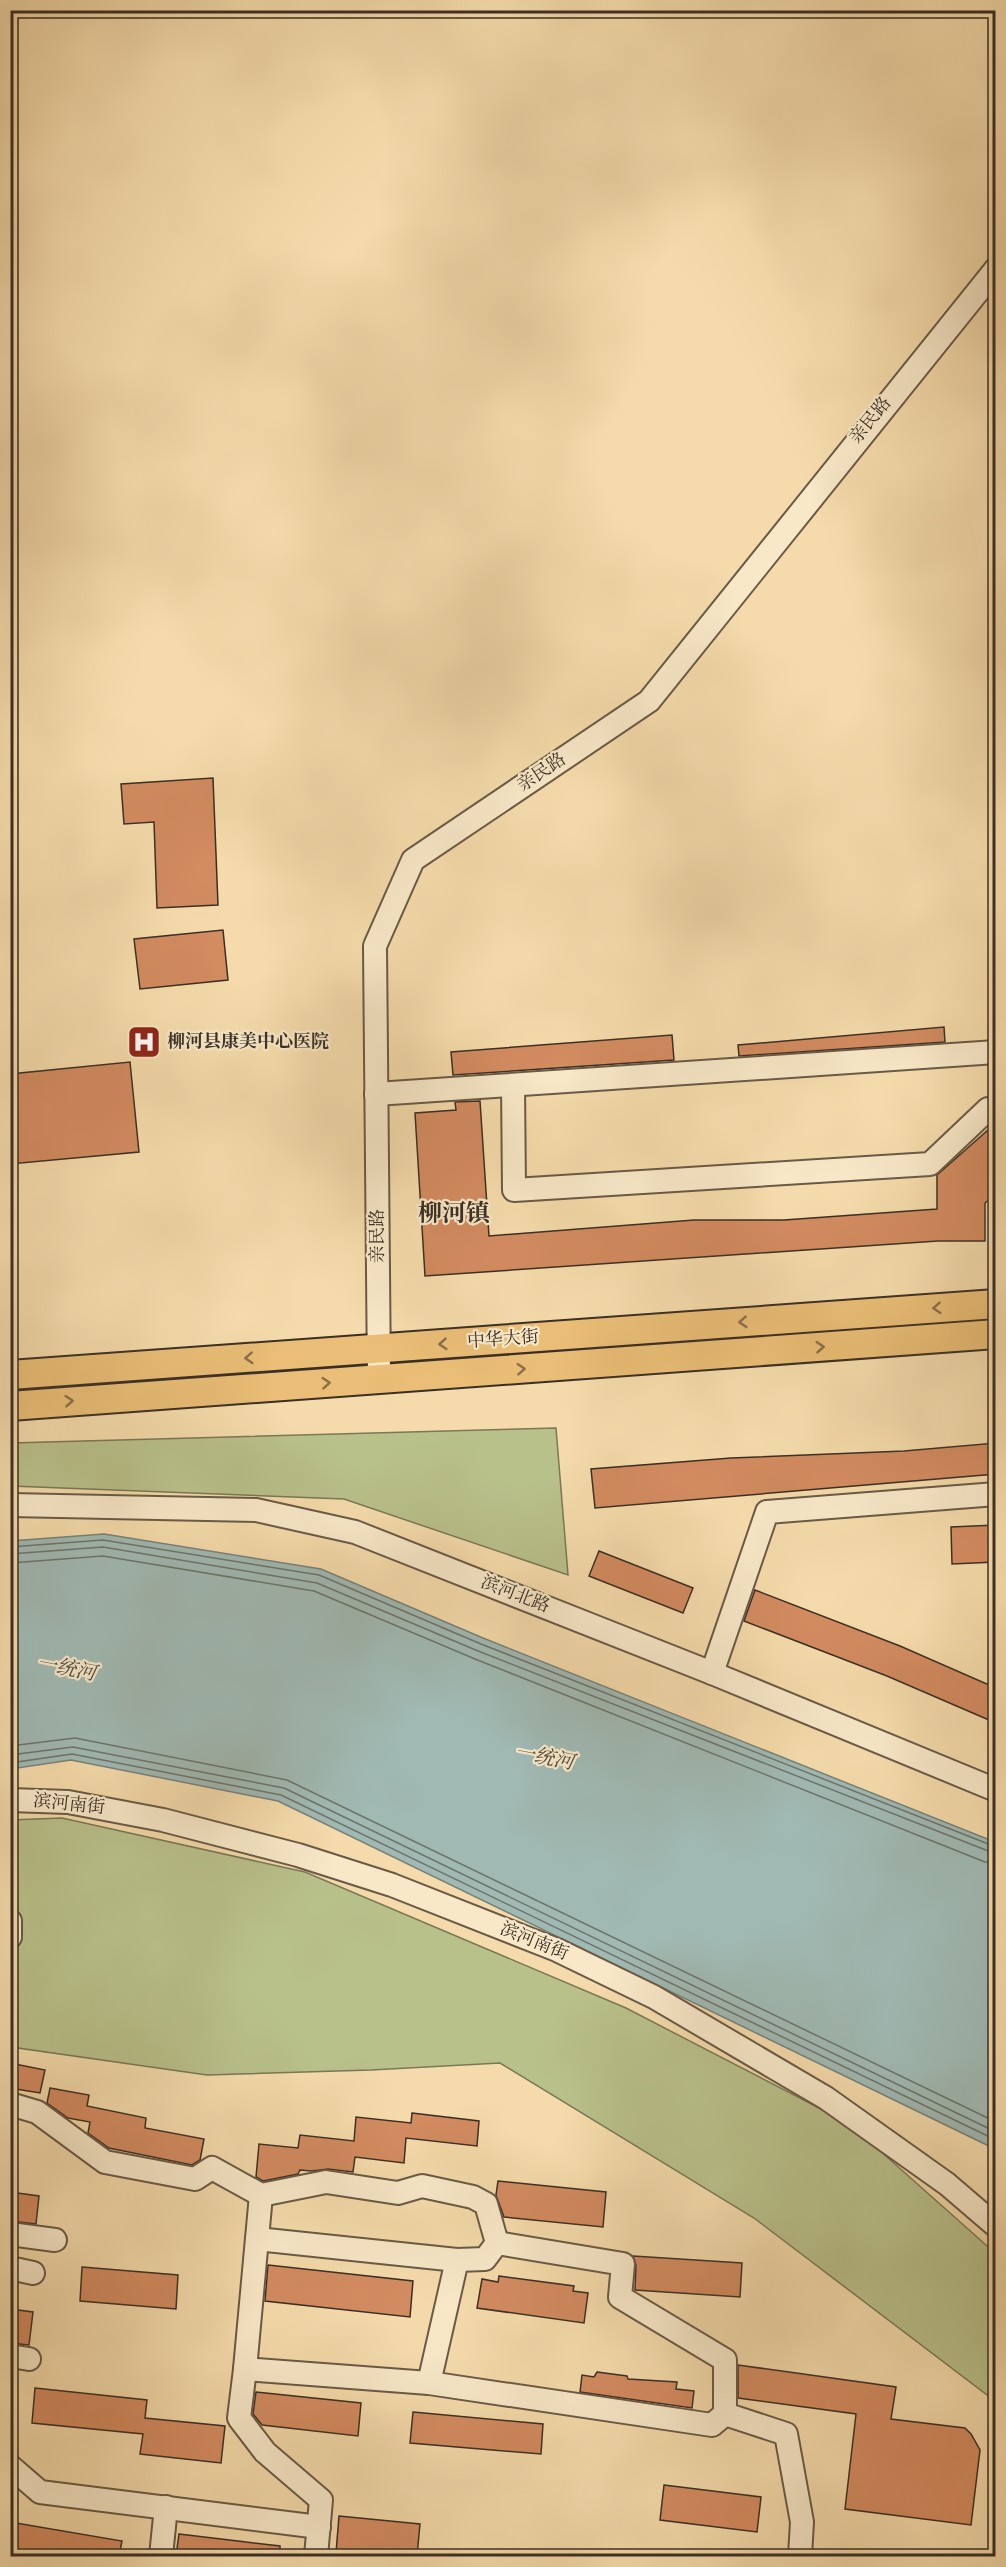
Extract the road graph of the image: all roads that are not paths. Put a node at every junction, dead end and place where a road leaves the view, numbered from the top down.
1 (996, 268) edge
2 (996, 1052) edge
3 (513, 1085) junction
4 (376, 1094) junction
5 (996, 1109) edge
6 (996, 1304) edge
7 (996, 1334) edge
8 (379, 1348) junction
9 (10, 1375) edge
10 (379, 1379) junction
11 (10, 1406) edge
12 (996, 1494) edge
13 (10, 1505) edge
14 (712, 1672) junction
15 (996, 1790) edge
16 (10, 1800) edge
17 (10, 1921) edge
18 (10, 1937) edge
19 (10, 2104) edge
20 (261, 2195) junction
21 (996, 2226) edge
22 (10, 2234) edge
23 (257, 2239) junction
24 (55, 2241) dead end
25 (497, 2243) junction
26 (457, 2260) junction
27 (10, 2268) edge
28 (33, 2273) dead end
29 (245, 2369) junction
30 (429, 2383) junction
31 (725, 2414) junction
32 (10, 2466) edge
33 (166, 2507) junction
34 (319, 2527) junction
35 (161, 2556) edge
36 (316, 2556) edge
37 (800, 2556) edge

1 - 4 street, 亲民路
2 - 3 street
3 - 4 street
3 - 5 street
4 - 8 street, 亲民路
6 -> 8 main road, 中华大街
10 -> 7 main road, 中华大街
8 -> 9 main road, 中华大街
8 - 10 street, 亲民路
11 -> 10 main road, 中华大街
12 - 14 street
13 - 14 street, 滨河北路
14 - 15 street, 滨河北路
16 - 21 street, 滨河南街
17 - 18 street
19 - 20 street
20 - 23 street
20 - 25 street
22 - 24 street
23 - 26 street
23 - 29 street
25 - 26 street
25 - 31 street
26 - 30 street
27 - 28 street
29 - 30 street
29 - 34 street
30 - 31 street
31 - 37 street
32 - 33 street
33 - 34 street
33 - 35 street
34 - 36 street

